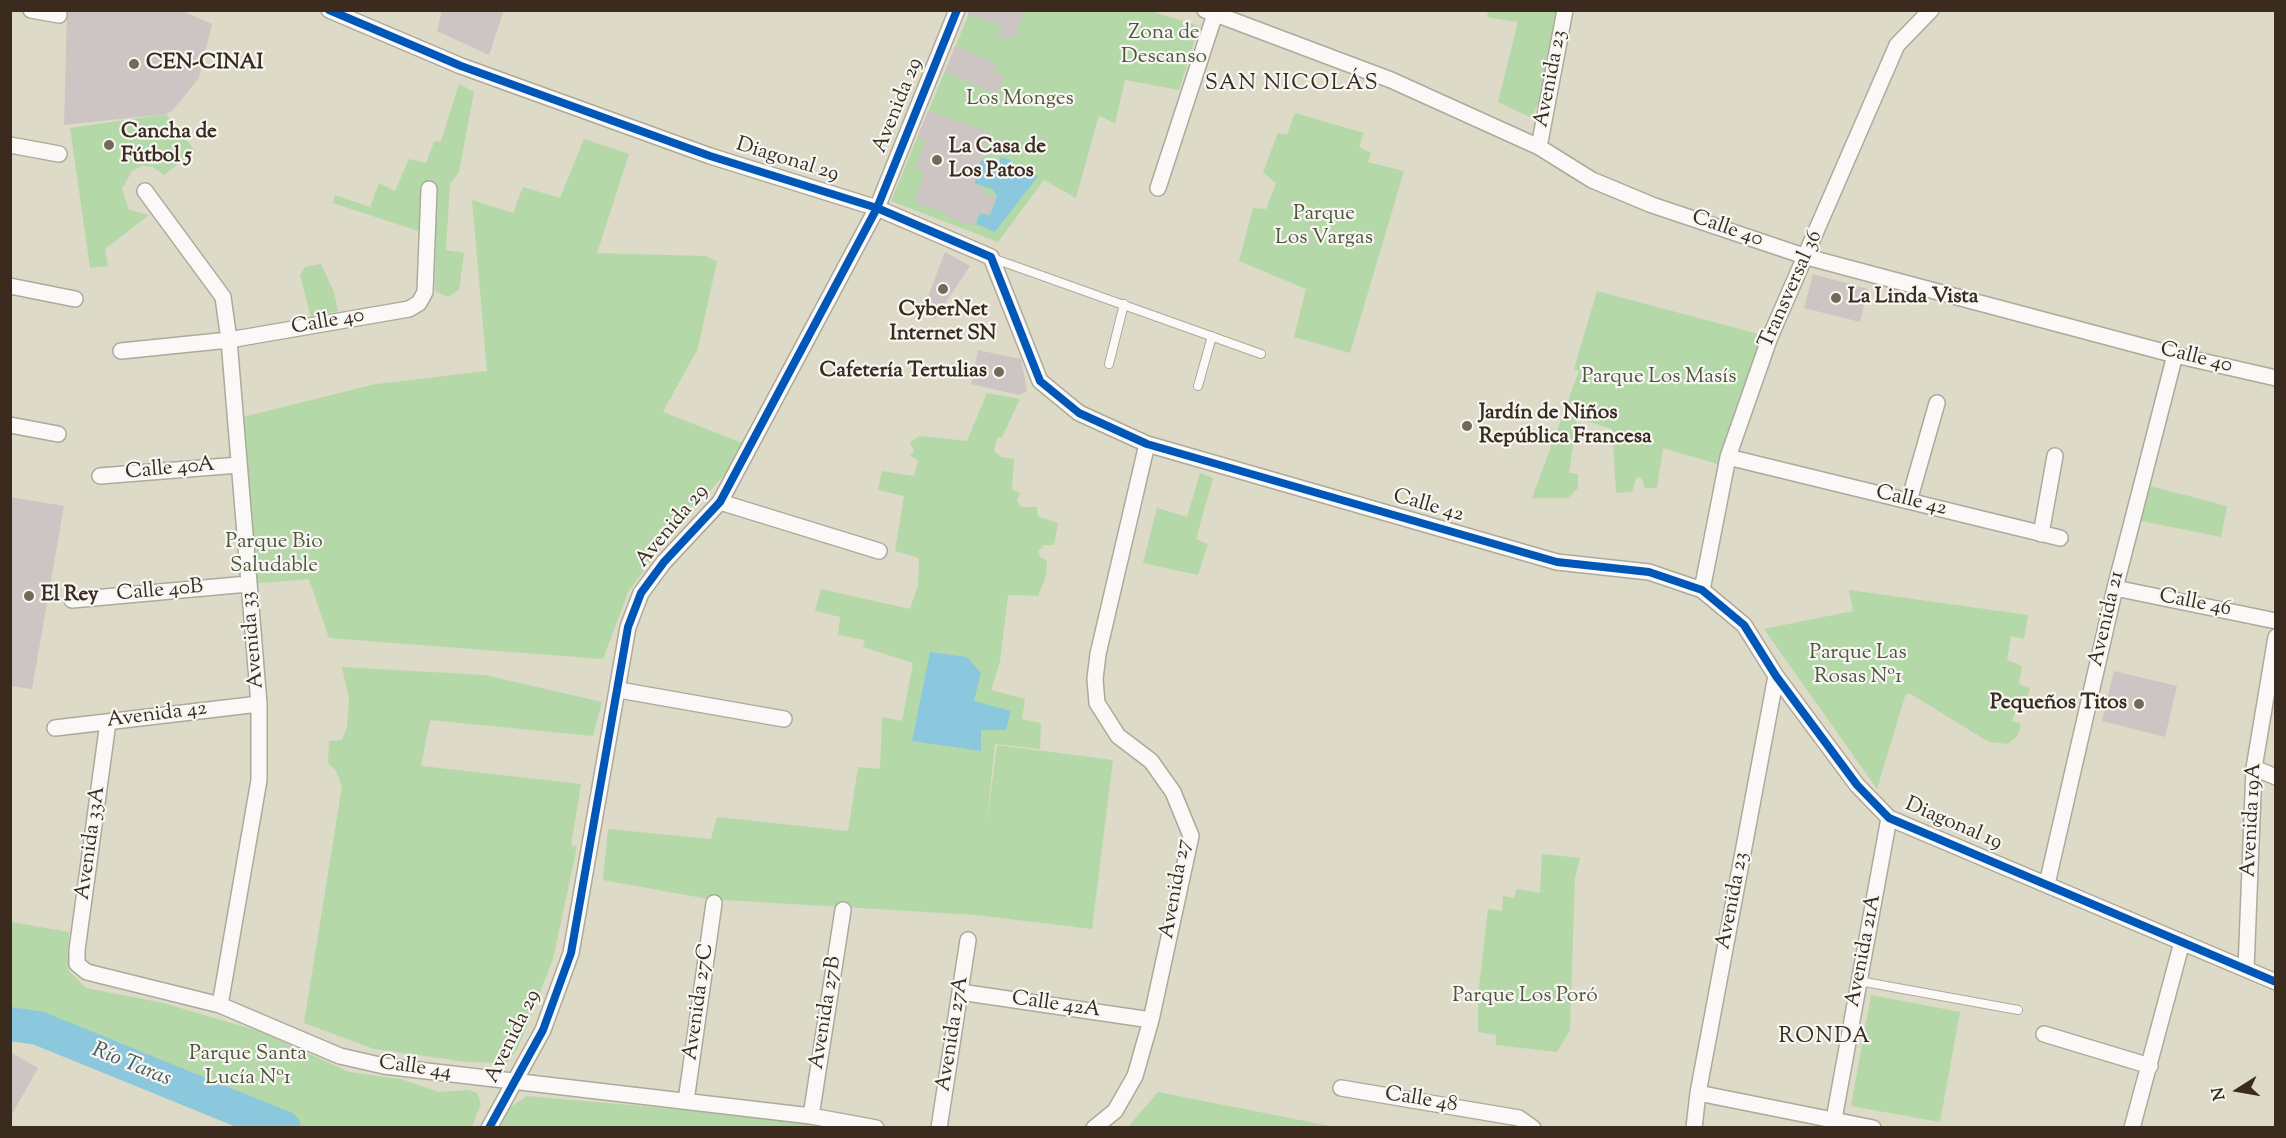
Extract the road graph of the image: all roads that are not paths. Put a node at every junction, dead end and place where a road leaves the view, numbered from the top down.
1 (31, 10) edge
2 (329, 10) edge
3 (957, 10) edge
4 (1565, 10) edge
5 (1931, 10) edge
6 (1210, 12) edge
7 (59, 15) dead end
8 (10, 145) edge
9 (1539, 147) junction
10 (58, 154) dead end
11 (1158, 188) dead end
12 (429, 189) dead end
13 (145, 191) dead end
14 (877, 208) junction
15 (991, 257) junction
16 (1807, 257) junction
17 (10, 286) edge
18 (75, 299) dead end
19 (1124, 304) junction
20 (1212, 336) junction
21 (230, 340) junction
22 (121, 351) dead end
23 (1262, 354) dead end
24 (2175, 355) junction
25 (1108, 364) dead end
26 (2276, 378) edge
27 (1198, 386) dead end
28 (1936, 403) dead end
29 (10, 425) edge
30 (58, 434) dead end
31 (1147, 444) junction
32 (2055, 456) dead end
33 (1728, 457) junction
34 (239, 465) junction
35 (100, 476) dead end
36 (1909, 501) junction
37 (720, 502) junction
38 (2041, 534) junction
39 (2060, 538) dead end
40 (879, 551) dead end
41 (249, 584) junction
42 (2115, 588) junction
43 (1702, 590) junction
44 (72, 600) dead end
45 (2276, 621) edge
46 (2276, 637) edge
47 (1776, 676) junction
48 (619, 690) junction
49 (259, 704) junction
50 (784, 720) dead end
51 (108, 722) junction
52 (55, 728) dead end
53 (2254, 768) junction
54 (2276, 777) edge
55 (1889, 818) junction
56 (2047, 884) junction
57 (714, 903) dead end
58 (843, 910) dead end
59 (968, 940) dead end
60 (2182, 942) junction
61 (77, 964) joint
62 (2246, 969) junction
63 (1859, 981) junction
64 (2276, 982) edge
65 (960, 992) junction
66 (220, 1005) junction
67 (2018, 1011) dead end
68 (1151, 1020) junction
69 (2044, 1034) dead end
70 (2150, 1066) junction
71 (513, 1081) junction
72 (1341, 1088) dead end
73 (1698, 1093) junction
74 (686, 1101) junction
75 (811, 1116) junction
76 (1834, 1119) junction
77 (489, 1128) edge
78 (876, 1128) edge
79 (939, 1128) edge
80 (1094, 1128) edge
81 (1533, 1128) edge
82 (1694, 1128) edge
83 (1873, 1128) edge
84 (2132, 1128) edge

1 - 7 street
2 - 14 street, Diagonal 29
3 - 14 street, Avenida 29
4 - 9 street, Avenida 23
5 - 16 street, Transversal 36
6 - 9 street, Calle 40
6 - 11 street
8 - 10 street
9 - 16 street, Calle 40
12 - 21 street, Calle 40
13 - 21 street, Avenida 33
14 - 15 street, Diagonal 29
14 - 37 street, Avenida 29
15 - 19 lane
15 - 31 street
16 - 24 street, Calle 40
16 - 33 street, Transversal 36
17 - 18 street
19 - 20 lane
19 - 25 lane
20 - 23 lane
20 - 27 lane
21 - 22 street, Calle 40
21 - 34 street, Avenida 33
24 - 26 street, Calle 40
24 - 42 street, Avenida 21
28 - 36 street
29 - 30 street
31 - 43 street, Calle 42
31 - 68 street, Avenida 27
32 - 38 street
33 - 36 street, Calle 42
33 - 43 street, Transversal 36
34 - 35 street, Calle 40A
34 - 41 street, Avenida 33
36 - 38 street, Calle 42
37 - 40 street
37 - 48 street, Avenida 29
38 - 39 street, Calle 42
41 - 44 street, Calle 40B
41 - 49 street, Avenida 33
42 - 45 street, Calle 46
42 - 56 street, Avenida 21
43 - 47 street, Diagonal 19
46 - 53 street, Avenida 19A
47 - 55 street, Diagonal 19
47 - 73 street, Avenida 23
48 - 50 street
48 - 71 street, Avenida 29
49 - 51 street, Avenida 42
49 - 66 street, Avenida 33
51 - 52 street, Avenida 42
51 - 61 street, Avenida 33A
53 - 54 street
53 - 62 street, Avenida 19A
55 - 56 street, Diagonal 19
55 - 63 street, Avenida 21A
56 - 60 street, Diagonal 19
57 - 74 street, Avenida 27C
58 - 75 street, Avenida 27B
59 - 65 street, Avenida 27A
60 - 62 street, Diagonal 19
60 - 70 street
61 - 66 street, Calle 44
62 - 64 street, Diagonal 19
63 - 67 lane
63 - 76 street, Avenida 21A
65 - 68 street, Calle 42A
65 - 79 street, Avenida 27A
66 - 71 street, Calle 44
68 - 80 street, Avenida 27
69 - 70 street
70 - 84 street
71 - 74 street, Calle 44
71 - 77 street, Avenida 29
72 - 81 street, Calle 48
73 - 76 street
73 - 82 street, Avenida 23
74 - 75 street, Calle 44
75 - 78 street, Calle 44
76 - 83 street

